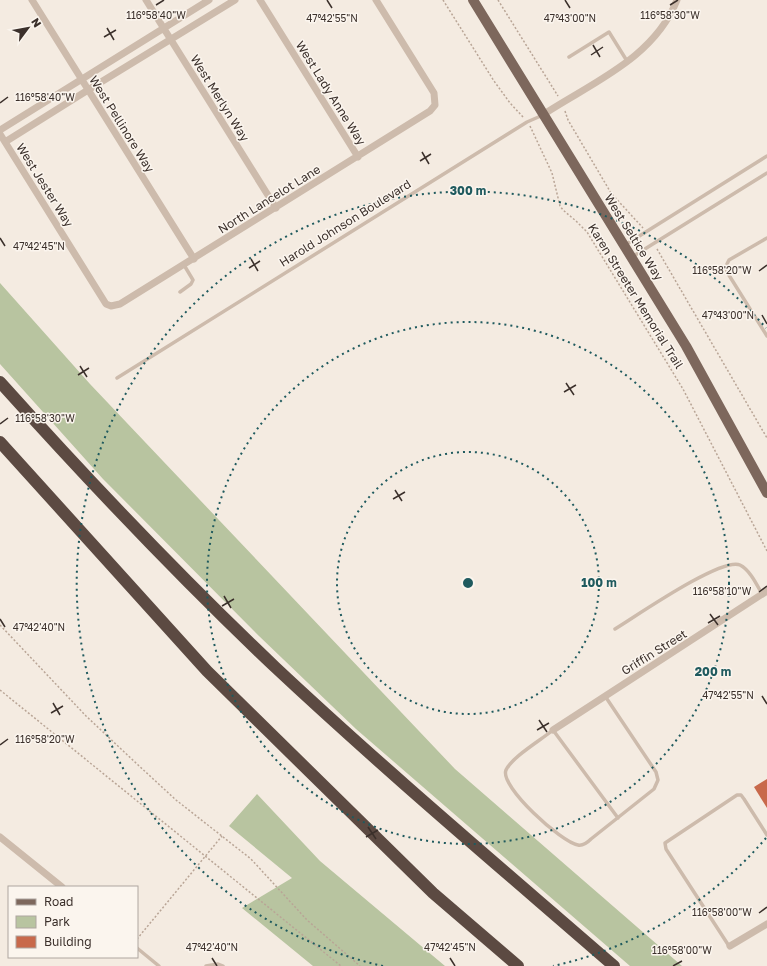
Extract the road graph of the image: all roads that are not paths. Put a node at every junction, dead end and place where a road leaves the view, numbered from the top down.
1 (32, 0) edge
2 (146, 0) edge
3 (209, 0) edge
4 (235, 0) edge
5 (260, 0) edge
6 (376, 0) edge
7 (473, 0) edge
8 (677, 0) edge
9 (163, 28) junction
10 (170, 39) junction
11 (569, 57) dead end
12 (627, 61) junction
13 (81, 79) junction
14 (88, 90) junction
15 (544, 114) junction
16 (0, 130) edge
17 (0, 134) edge
18 (5, 142) junction
19 (358, 156) junction
20 (767, 156) edge
21 (767, 172) edge
22 (276, 208) junction
23 (767, 238) edge
24 (624, 246) junction
25 (631, 258) junction
26 (194, 259) junction
27 (184, 265) junction
28 (180, 292) dead end
29 (111, 306) joint
30 (767, 336) edge
31 (117, 378) dead end
32 (0, 382) edge
33 (0, 442) edge
34 (767, 492) edge
35 (765, 593) edge
36 (615, 629) dead end
37 (605, 696) junction
38 (553, 730) junction
39 (618, 818) junction
40 (767, 835) edge
41 (0, 837) edge
42 (61, 886) edge
43 (767, 924) edge
44 (730, 946) joint
45 (138, 949) edge
46 (160, 966) edge
47 (206, 966) edge
48 (223, 966) edge
49 (518, 966) edge
50 (614, 966) edge

1 - 13 street, West Pellinore Way
2 - 9 street, West Merlyn Way
3 - 9 street
4 - 10 street
5 - 19 street, West Lady Anne Way
6 - 19 street, North Lancelot Lane
7 - 15 main road, West Seltice Way
8 - 12 street
9 - 10 street, West Merlyn Way
9 - 13 street
10 - 14 street
10 - 22 street, West Merlyn Way
11 - 12 lane
12 - 15 street
13 - 14 street, West Pellinore Way
13 - 16 street
14 - 18 street
14 - 26 street, West Pellinore Way
15 - 24 main road, West Seltice Way
15 - 31 lane, Harold Johnson Boulevard
17 - 18 street, West Jester Way
18 - 29 street, West Jester Way
19 - 22 street, North Lancelot Lane
20 - 24 lane
21 - 25 lane
22 - 26 street, North Lancelot Lane
23 - 30 lane
24 - 25 main road, West Seltice Way
25 - 34 main road, West Seltice Way
26 - 27 street, North Lancelot Lane
27 - 28 lane
27 - 29 street, North Lancelot Lane
32 - 50 highway
33 - 49 highway
35 - 36 lane
35 - 37 street, Griffin Street
37 - 38 street, Griffin Street
37 - 39 lane
38 - 39 lane
38 - 39 lane
40 - 44 lane
41 - 42 street
43 - 44 street
45 - 46 lane
47 - 48 lane

